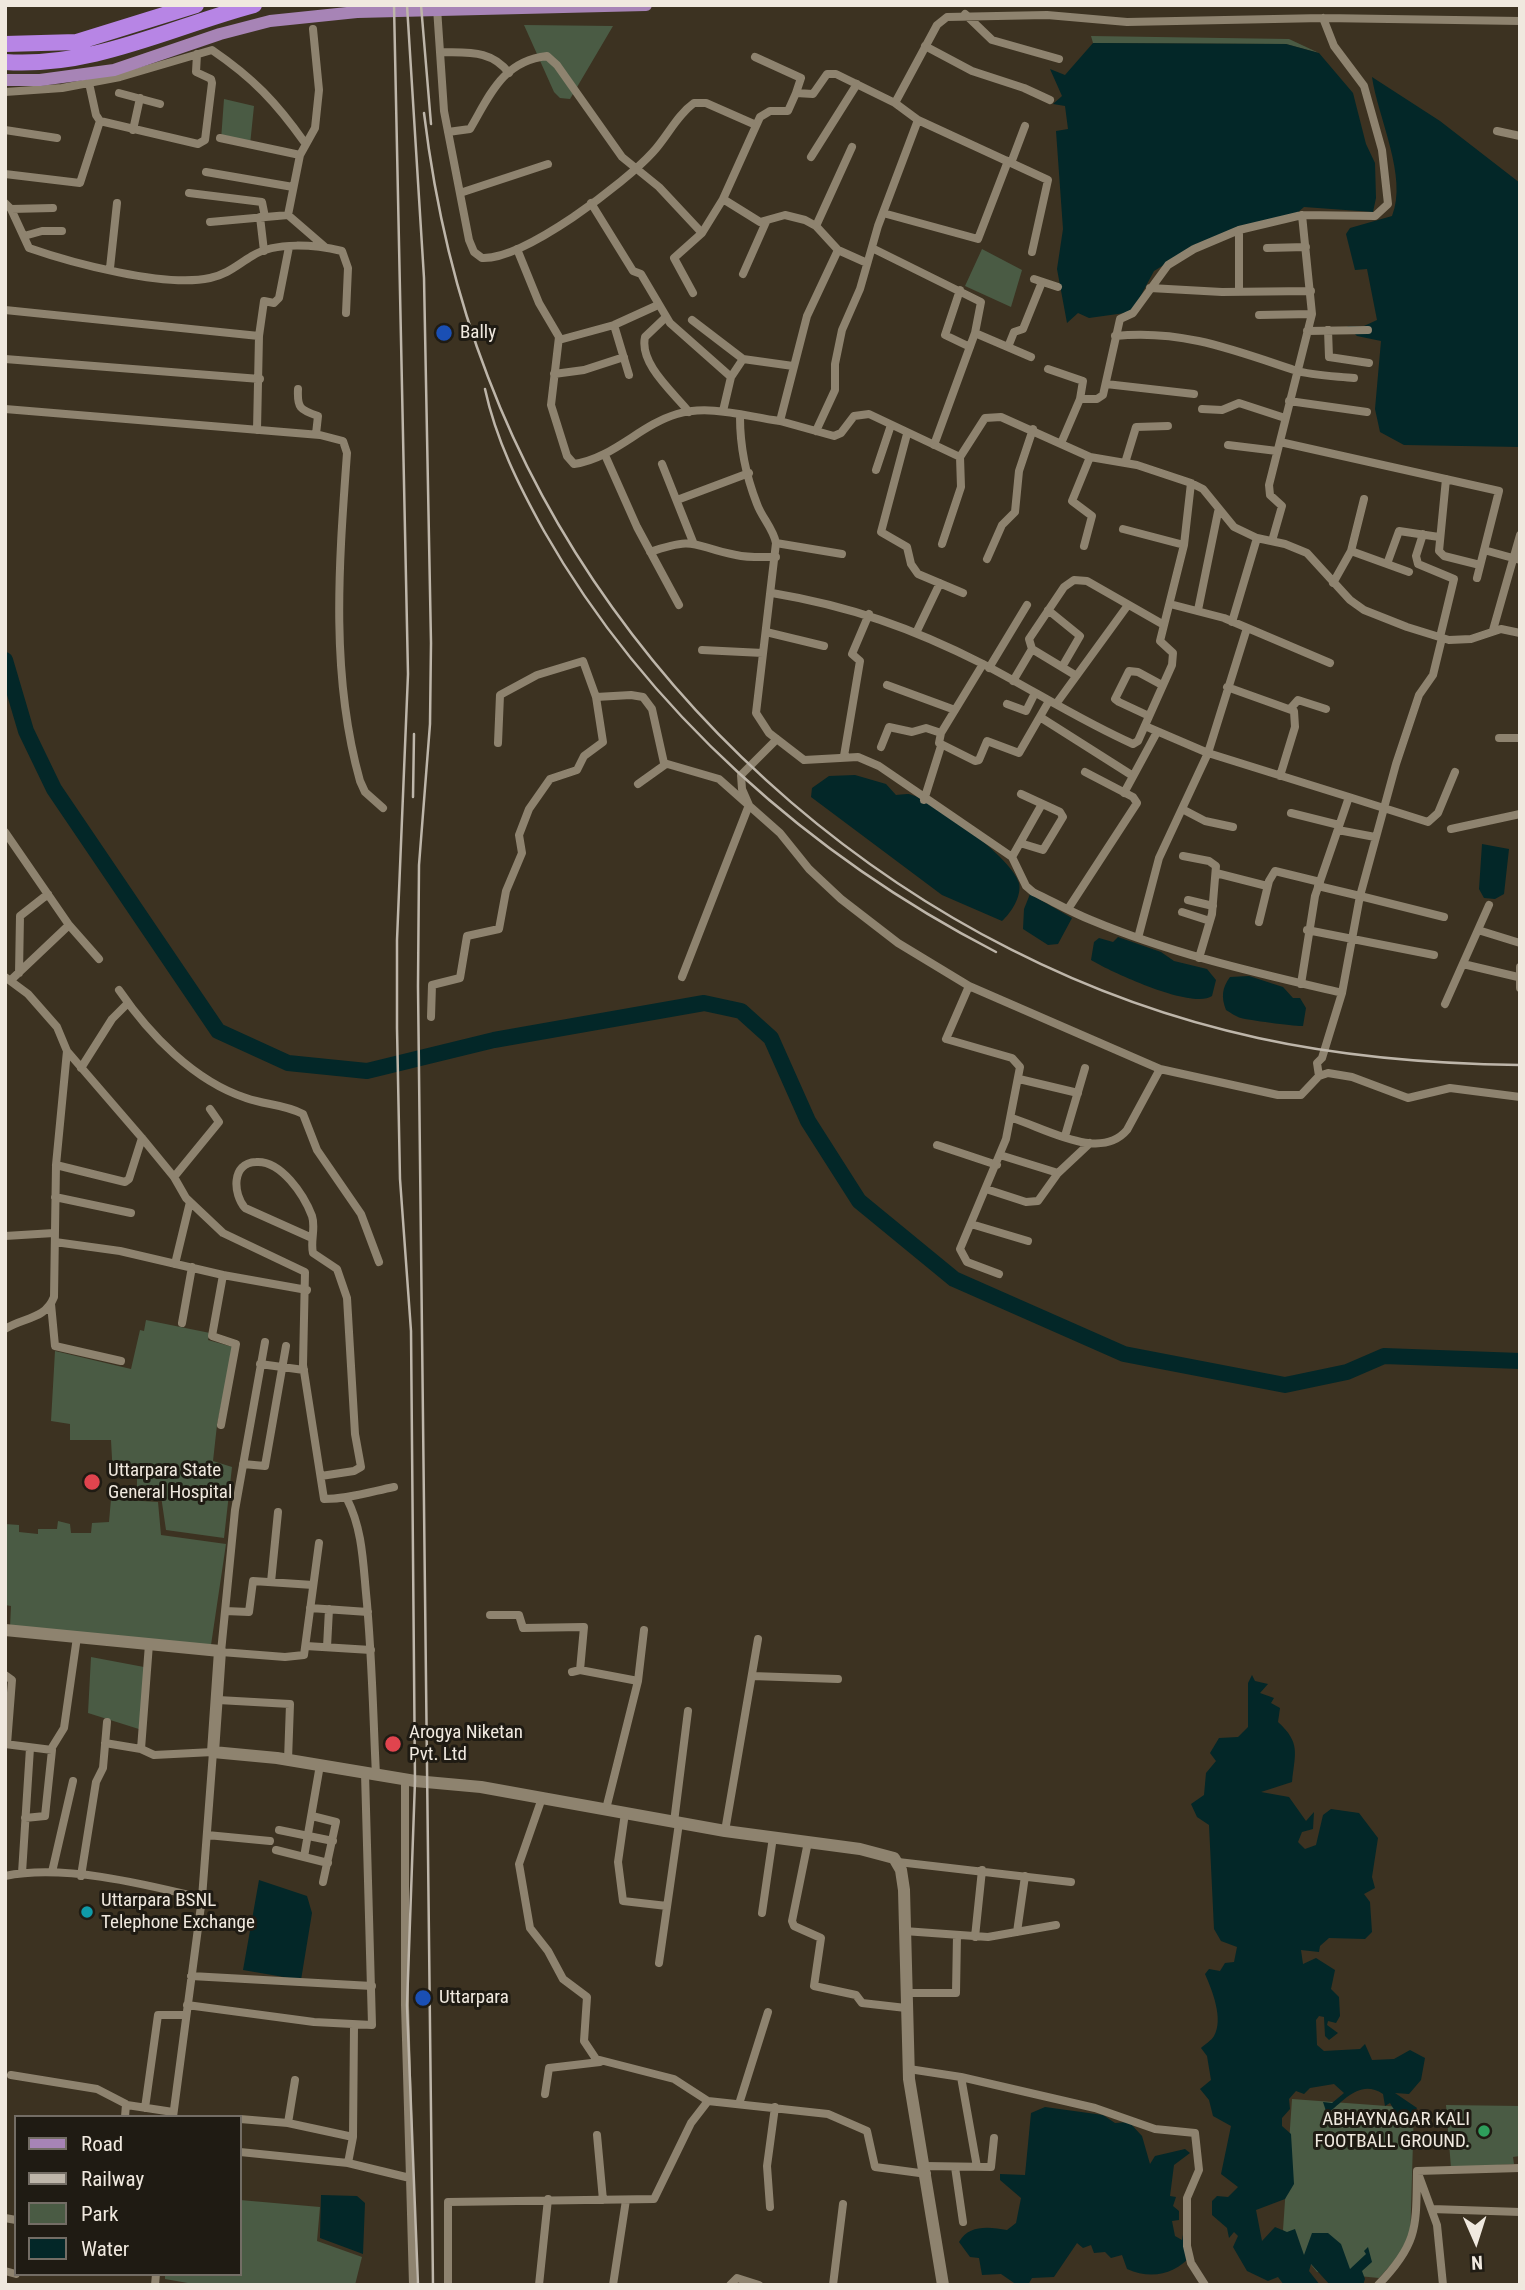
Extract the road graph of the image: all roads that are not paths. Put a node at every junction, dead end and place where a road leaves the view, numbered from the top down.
1 (196, 5) edge
2 (254, 5) edge
3 (646, 5) edge
4 (441, 7) edge
5 (965, 13) junction
6 (1323, 18) junction
7 (1520, 21) edge
8 (313, 29) dead end
9 (5, 44) edge
10 (925, 46) junction
11 (440, 52) junction
12 (197, 54) junction
13 (755, 57) dead end
14 (1059, 59) dead end
15 (5, 62) edge
16 (509, 73) junction
17 (5, 80) edge
18 (89, 83) junction
19 (856, 84) junction
20 (5, 92) edge
21 (119, 93) dead end
22 (796, 93) junction
23 (140, 98) junction
24 (1050, 100) dead end
25 (895, 103) junction
26 (160, 104) dead end
27 (919, 120) junction
28 (100, 121) junction
29 (756, 125) junction
30 (1026, 126) dead end
31 (5, 130) edge
32 (133, 130) junction
33 (1497, 131) dead end
34 (448, 132) junction
35 (1520, 136) edge
36 (57, 138) dead end
37 (220, 138) dead end
38 (305, 143) junction
39 (852, 147) dead end
40 (300, 155) junction
41 (811, 157) dead end
42 (1009, 162) junction
43 (548, 164) dead end
44 (636, 170) junction
45 (206, 172) dead end
46 (5, 174) edge
47 (293, 187) junction
48 (189, 193) dead end
49 (460, 194) junction
50 (723, 200) junction
51 (117, 203) dead end
52 (591, 203) junction
53 (8, 206) edge
54 (52, 208) dead end
55 (883, 213) junction
56 (288, 215) junction
57 (1302, 215) junction
58 (262, 217) junction
59 (210, 222) dead end
60 (766, 222) junction
61 (816, 226) junction
62 (1239, 230) junction
63 (62, 231) dead end
64 (702, 233) junction
65 (24, 236) junction
66 (289, 247) junction
67 (325, 247) junction
68 (1306, 247) junction
69 (872, 248) junction
70 (1267, 248) dead end
71 (517, 249) junction
72 (838, 250) junction
73 (264, 251) junction
74 (1032, 252) dead end
75 (867, 263) junction
76 (110, 268) junction
77 (743, 274) dead end
78 (1058, 287) dead end
79 (1150, 288) junction
80 (960, 290) junction
81 (1311, 291) junction
82 (1239, 292) junction
83 (692, 293) dead end
84 (658, 305) junction
85 (5, 310) edge
86 (346, 313) dead end
87 (1312, 314) junction
88 (1259, 315) dead end
89 (666, 317) junction
90 (692, 320) dead end
91 (614, 325) junction
92 (1328, 330) junction
93 (1368, 330) dead end
94 (1307, 331) junction
95 (975, 333) junction
96 (259, 336) junction
97 (1115, 336) junction
98 (559, 340) junction
99 (1008, 347) junction
100 (970, 348) junction
101 (624, 357) junction
102 (1031, 358) dead end
103 (5, 359) edge
104 (743, 359) junction
105 (1369, 363) dead end
106 (793, 366) junction
107 (1048, 369) dead end
108 (1296, 371) junction
109 (554, 374) junction
110 (629, 375) dead end
111 (731, 377) junction
112 (1354, 378) dead end
113 (260, 379) junction
114 (1106, 384) junction
115 (298, 389) dead end
116 (1194, 394) dead end
117 (1080, 399) junction
118 (1289, 401) junction
119 (5, 409) edge
120 (1202, 409) dead end
121 (723, 411) junction
122 (689, 412) junction
123 (1367, 412) dead end
124 (740, 416) junction
125 (1286, 418) junction
126 (780, 421) junction
127 (891, 425) junction
128 (1168, 426) dead end
129 (257, 429) junction
130 (1033, 429) junction
131 (816, 431) junction
132 (316, 434) junction
133 (907, 434) junction
134 (1062, 441) junction
135 (934, 445) junction
136 (1228, 445) dead end
137 (1279, 447) junction
138 (605, 455) junction
139 (960, 457) junction
140 (1090, 457) junction
141 (1125, 463) junction
142 (662, 464) dead end
143 (876, 470) dead end
144 (749, 473) junction
145 (1446, 479) junction
146 (1191, 483) junction
147 (1364, 499) dead end
148 (677, 500) junction
149 (1218, 512) junction
150 (1123, 529) dead end
151 (1423, 534) junction
152 (1520, 535) edge
153 (1439, 537) junction
154 (1257, 538) junction
155 (1272, 541) junction
156 (694, 542) junction
157 (776, 543) junction
158 (942, 544) dead end
159 (1184, 545) junction
160 (1084, 546) dead end
161 (1483, 550) junction
162 (1351, 551) junction
163 (650, 552) junction
164 (842, 554) dead end
165 (776, 558) junction
166 (987, 559) dead end
167 (1516, 559) edge
168 (1387, 564) junction
169 (1480, 565) junction
170 (1409, 572) dead end
171 (1477, 578) dead end
172 (940, 583) junction
173 (1333, 583) junction
174 (772, 593) junction
175 (963, 593) dead end
176 (1170, 604) junction
177 (679, 605) dead end
178 (1027, 605) dead end
179 (1128, 605) junction
180 (1048, 610) junction
181 (1198, 610) junction
182 (869, 614) junction
183 (1233, 622) junction
184 (1164, 625) junction
185 (1247, 628) junction
186 (1493, 630) junction
187 (766, 632) junction
188 (916, 633) junction
189 (1520, 634) edge
190 (1441, 638) junction
191 (824, 646) dead end
192 (1032, 649) junction
193 (702, 650) dead end
194 (763, 653) junction
195 (1329, 663) dead end
196 (986, 666) junction
197 (1062, 667) junction
198 (1075, 675) junction
199 (1013, 681) junction
200 (887, 685) dead end
201 (1162, 685) junction
202 (1227, 687) junction
203 (1035, 693) junction
204 (596, 697) junction
205 (1053, 702) junction
206 (1007, 704) dead end
207 (1290, 709) junction
208 (1326, 709) dead end
209 (955, 710) junction
210 (1040, 716) junction
211 (1149, 716) junction
212 (1145, 726) junction
213 (1157, 732) junction
214 (942, 733) junction
215 (1499, 738) dead end
216 (1520, 738) edge
217 (777, 739) junction
218 (498, 743) dead end
219 (941, 746) junction
220 (881, 747) dead end
221 (1208, 753) junction
222 (844, 756) junction
223 (666, 764) junction
224 (1085, 772) dead end
225 (1455, 772) dead end
226 (1133, 776) junction
227 (1280, 776) junction
228 (638, 784) dead end
229 (1021, 793) dead end
230 (1124, 793) junction
231 (1349, 797) junction
232 (924, 800) junction
233 (1042, 804) junction
234 (749, 805) junction
235 (1383, 807) junction
236 (383, 808) dead end
237 (1184, 810) junction
238 (1291, 813) dead end
239 (1520, 814) edge
240 (1233, 827) dead end
241 (1339, 827) junction
242 (1451, 829) dead end
243 (5, 832) edge
244 (1375, 837) junction
245 (1020, 843) junction
246 (1183, 856) dead end
247 (1012, 857) junction
248 (1216, 873) junction
249 (1319, 884) junction
250 (1267, 886) junction
251 (48, 894) junction
252 (1360, 896) junction
253 (1188, 900) dead end
254 (1489, 905) dead end
255 (1213, 906) junction
256 (1068, 909) junction
257 (1182, 912) dead end
258 (1444, 917) dead end
259 (1210, 920) junction
260 (1259, 922) dead end
261 (69, 925) junction
262 (1307, 930) junction
263 (1478, 930) junction
264 (1351, 937) junction
265 (1138, 938) junction
266 (1520, 943) edge
267 (1434, 955) dead end
268 (1199, 958) junction
269 (99, 959) dead end
270 (1463, 964) junction
271 (1519, 972) edge
272 (19, 973) junction
273 (682, 976) dead end
274 (7, 978) edge
275 (1301, 984) junction
276 (969, 986) junction
277 (1520, 988) edge
278 (119, 990) dead end
279 (1342, 993) junction
280 (128, 1003) junction
281 (1445, 1004) dead end
282 (431, 1017) dead end
283 (67, 1051) junction
284 (80, 1068) junction
285 (1085, 1068) dead end
286 (1160, 1069) junction
287 (1319, 1076) junction
288 (1019, 1079) junction
289 (1078, 1093) junction
290 (1520, 1097) edge
291 (210, 1110) dead end
292 (1012, 1118) junction
293 (1065, 1136) junction
294 (142, 1138) junction
295 (1090, 1143) junction
296 (937, 1145) dead end
297 (1000, 1155) junction
298 (56, 1165) junction
299 (997, 1165) junction
300 (1058, 1172) junction
301 (174, 1177) junction
302 (986, 1189) junction
303 (55, 1197) junction
304 (190, 1202) junction
305 (131, 1213) dead end
306 (971, 1224) junction
307 (5, 1236) edge
308 (54, 1237) junction
309 (312, 1238) junction
310 (1028, 1241) dead end
311 (379, 1262) dead end
312 (175, 1264) junction
313 (192, 1267) junction
314 (999, 1274) dead end
315 (223, 1275) junction
316 (307, 1290) junction
317 (51, 1304) junction
318 (182, 1323) dead end
319 (5, 1329) edge
320 (265, 1342) dead end
321 (286, 1346) dead end
322 (121, 1361) dead end
323 (260, 1364) junction
324 (282, 1367) junction
325 (304, 1370) junction
326 (221, 1425) dead end
327 (243, 1464) junction
328 (321, 1476) junction
329 (394, 1486) dead end
330 (347, 1499) junction
331 (278, 1512) dead end
332 (319, 1543) dead end
333 (271, 1582) junction
334 (313, 1585) junction
335 (310, 1608) junction
336 (329, 1609) junction
337 (225, 1611) junction
338 (368, 1612) junction
339 (490, 1615) dead end
340 (5, 1630) edge
341 (644, 1630) dead end
342 (77, 1637) junction
343 (758, 1639) dead end
344 (149, 1644) junction
345 (306, 1646) junction
346 (327, 1647) junction
347 (370, 1650) junction
348 (221, 1652) junction
349 (5, 1675) edge
350 (752, 1676) junction
351 (838, 1679) dead end
352 (638, 1681) junction
353 (218, 1700) junction
354 (688, 1711) dead end
355 (107, 1722) dead end
356 (6, 1744) edge
357 (105, 1744) junction
358 (30, 1748) junction
359 (51, 1749) junction
360 (141, 1749) junction
361 (213, 1752) junction
362 (288, 1760) junction
363 (320, 1765) junction
364 (370, 1774) junction
365 (405, 1780) junction
366 (73, 1781) dead end
367 (542, 1798) junction
368 (606, 1810) junction
369 (625, 1813) junction
370 (312, 1816) junction
371 (25, 1818) junction
372 (677, 1822) junction
373 (279, 1830) dead end
374 (725, 1831) junction
375 (207, 1835) junction
376 (308, 1836) junction
377 (773, 1837) junction
378 (270, 1841) dead end
379 (333, 1841) junction
380 (808, 1842) junction
381 (276, 1850) dead end
382 (304, 1857) junction
383 (898, 1862) junction
384 (328, 1863) junction
385 (982, 1870) junction
386 (52, 1872) junction
387 (22, 1873) junction
388 (5, 1876) edge
389 (81, 1876) junction
390 (1025, 1876) junction
391 (323, 1882) dead end
392 (1071, 1882) dead end
393 (202, 1898) junction
394 (667, 1906) junction
395 (762, 1913) dead end
396 (1056, 1926) dead end
397 (904, 1931) junction
398 (1017, 1932) junction
399 (957, 1935) junction
400 (975, 1937) junction
401 (659, 1963) dead end
402 (191, 1976) junction
403 (372, 1986) junction
404 (905, 1993) junction
405 (187, 2005) junction
406 (906, 2008) junction
407 (768, 2012) dead end
408 (186, 2015) junction
409 (354, 2026) junction
410 (603, 2062) junction
411 (909, 2068) junction
412 (11, 2075) dead end
413 (961, 2077) junction
414 (295, 2080) dead end
415 (545, 2094) dead end
416 (708, 2101) junction
417 (739, 2104) junction
418 (127, 2105) junction
419 (775, 2107) junction
420 (145, 2108) junction
421 (173, 2114) edge
422 (125, 2115) edge
423 (242, 2119) edge
424 (288, 2123) junction
425 (597, 2135) dead end
426 (353, 2137) junction
427 (994, 2138) dead end
428 (242, 2152) edge
429 (348, 2162) junction
430 (955, 2167) junction
431 (977, 2167) junction
432 (1520, 2168) edge
433 (926, 2170) junction
434 (1417, 2170) junction
435 (410, 2178) junction
436 (548, 2199) junction
437 (603, 2200) junction
438 (626, 2200) junction
439 (844, 2204) dead end
440 (770, 2207) dead end
441 (1432, 2209) junction
442 (1520, 2212) edge
443 (963, 2222) dead end
444 (414, 2285) edge
445 (448, 2285) edge
446 (539, 2285) edge
447 (613, 2285) edge
448 (730, 2285) edge
449 (759, 2285) edge
450 (833, 2285) edge
451 (943, 2285) edge
452 (1205, 2285) edge
453 (1378, 2285) edge
454 (1443, 2285) edge

1 - 9 highway
2 - 15 highway
3 - 4 main road
4 - 11 street
4 - 17 main road
5 - 6 street
5 - 10 street
5 - 14 street
6 - 7 street
6 - 57 street
8 - 38 street
10 - 24 street
10 - 25 street
11 - 16 street
11 - 34 street
12 - 18 street
12 - 32 street
12 - 38 street
13 - 22 street
16 - 34 street
16 - 44 street
18 - 20 street
18 - 28 street
19 - 22 street
19 - 25 street
19 - 41 street
21 - 23 street
22 - 29 street
23 - 26 street
23 - 32 street
25 - 27 street
27 - 42 street
27 - 55 street
28 - 32 street
28 - 46 street
29 - 44 street
29 - 50 street
30 - 42 street
31 - 36 street
33 - 35 street
34 - 49 street
37 - 40 street
38 - 40 street
39 - 61 street
40 - 47 street
42 - 55 street
42 - 74 street
43 - 49 street
44 - 52 street
44 - 64 street
45 - 47 street
47 - 56 street
48 - 58 street
49 - 71 street
50 - 60 street
50 - 64 street
51 - 76 street
52 - 71 street
52 - 84 street
53 - 54 street
53 - 65 street
55 - 69 street
56 - 58 street
56 - 67 street
57 - 62 street
57 - 68 street
58 - 59 street
58 - 73 street
60 - 61 street
60 - 77 street
61 - 72 street
62 - 79 street
62 - 82 street
63 - 65 street
64 - 83 street
65 - 76 street
66 - 67 street
66 - 73 street
66 - 96 street
67 - 86 street
68 - 70 street
68 - 81 street
69 - 75 street
69 - 80 street
71 - 98 street
72 - 75 street
72 - 106 street
73 - 76 street
75 - 131 street
78 - 99 street
79 - 82 street
79 - 97 street
80 - 95 street
80 - 100 street
81 - 82 street
81 - 87 street
84 - 89 street
84 - 91 street
85 - 96 street
87 - 88 street
87 - 94 street
89 - 111 street
89 - 122 street
90 - 104 street
91 - 98 street
91 - 101 street
92 - 93 street
92 - 94 street
92 - 105 street
94 - 108 street
95 - 99 street
95 - 100 street
96 - 113 street
97 - 108 street
97 - 114 street
98 - 109 street
99 - 102 street
100 - 135 street
101 - 109 street
101 - 110 street
103 - 113 street
104 - 106 street
104 - 111 street
106 - 126 street
107 - 117 street
108 - 112 street
108 - 118 street
109 - 138 street
111 - 121 street
113 - 129 street
114 - 116 street
114 - 117 street
115 - 132 street
117 - 134 street
118 - 123 street
118 - 125 street
119 - 129 street
120 - 125 street
121 - 122 street
121 - 124 street
122 - 138 street
124 - 126 street
124 - 144 street
125 - 137 street
126 - 131 street
127 - 131 street
127 - 133 street
127 - 143 street
128 - 141 street
129 - 132 street
130 - 134 street
130 - 139 street
130 - 166 street
132 - 236 street
133 - 135 street
133 - 172 street
134 - 140 street
135 - 139 street
136 - 137 street
137 - 145 street
137 - 155 street
138 - 163 street
139 - 158 street
140 - 141 street
140 - 160 street
141 - 146 street
142 - 148 street
144 - 148 street
144 - 157 street
145 - 153 street
145 - 161 street
146 - 149 street
146 - 159 street
147 - 162 street
148 - 156 street
149 - 154 street
149 - 181 street
150 - 159 street
151 - 153 street
151 - 168 street
151 - 190 street
152 - 167 street
153 - 169 street
154 - 155 street
154 - 183 street
155 - 173 street
156 - 163 street
156 - 165 street
157 - 164 street
157 - 165 street
159 - 176 street
161 - 167 street
161 - 169 street
162 - 168 street
162 - 173 street
163 - 177 street
165 - 174 street
167 - 186 street
168 - 170 street
169 - 171 street
172 - 175 street
172 - 188 street
173 - 190 street
174 - 182 street
174 - 187 street
176 - 181 street
176 - 184 street
178 - 196 street
179 - 180 street
179 - 184 street
179 - 198 street
180 - 192 street
180 - 197 street
181 - 183 street
182 - 188 street
182 - 222 street
183 - 185 street
184 - 201 street
185 - 195 street
185 - 202 street
186 - 189 street
186 - 190 street
187 - 191 street
187 - 194 street
188 - 196 street
190 - 235 street
192 - 197 street
192 - 199 street
193 - 194 street
194 - 217 street
196 - 199 street
196 - 209 street
197 - 198 street
198 - 205 street
199 - 203 street
200 - 209 street
201 - 211 street
201 - 211 street
202 - 207 street
202 - 221 street
203 - 205 street
203 - 206 street
204 - 218 street
204 - 223 street
204 - 282 street
205 - 210 street
205 - 212 street
207 - 208 street
207 - 227 street
209 - 214 street
210 - 219 street
210 - 226 street
211 - 212 street
212 - 213 street
213 - 221 street
213 - 226 street
214 - 219 street
214 - 220 street
215 - 216 street
217 - 222 street
217 - 234 street
219 - 232 street
221 - 227 street
221 - 237 street
222 - 232 street
223 - 228 street
223 - 234 street
224 - 230 street
225 - 235 street
226 - 230 street
227 - 231 street
229 - 233 street
230 - 256 street
231 - 235 street
231 - 241 street
232 - 247 street
233 - 245 street
233 - 245 street
234 - 273 street
234 - 276 street
235 - 244 street
237 - 240 street
237 - 265 street
238 - 241 street
239 - 242 street
241 - 244 street
241 - 249 street
243 - 251 street
244 - 252 street
245 - 247 street
246 - 248 street
247 - 256 street
248 - 250 street
248 - 255 street
249 - 250 street
249 - 252 street
249 - 262 street
250 - 260 street
251 - 261 street
251 - 272 street
252 - 258 street
252 - 264 street
253 - 255 street
254 - 263 street
255 - 259 street
256 - 265 street
257 - 259 street
259 - 268 street
261 - 269 street
261 - 272 street
262 - 264 street
262 - 275 street
263 - 266 street
263 - 270 street
264 - 267 street
264 - 279 street
265 - 268 street
268 - 275 street
270 - 271 street
270 - 281 street
271 - 277 street
272 - 274 street
274 - 283 street
275 - 279 street
276 - 286 street
276 - 288 street
278 - 280 street
279 - 287 street
280 - 284 street
280 - 311 street
283 - 284 street
283 - 298 street
284 - 294 street
285 - 289 street
286 - 287 street
286 - 295 street
287 - 290 street
288 - 289 street
288 - 292 street
289 - 293 street
291 - 301 street
292 - 293 street
292 - 297 street
293 - 295 street
294 - 298 street
294 - 301 street
295 - 300 street
296 - 299 street
297 - 299 street
297 - 300 street
298 - 303 street
299 - 302 street
300 - 302 street
301 - 304 street
302 - 306 street
303 - 305 street
303 - 308 street
304 - 312 street
304 - 316 street
306 - 310 street
306 - 314 street
307 - 308 street
308 - 312 street
308 - 317 street
309 - 309 street
309 - 328 street
312 - 313 street
313 - 315 street
313 - 318 street
315 - 316 street
315 - 326 street
316 - 325 street
317 - 319 street
317 - 322 street
320 - 323 street
321 - 324 street
323 - 324 street
323 - 327 street
324 - 325 street
324 - 327 street
325 - 328 street
327 - 337 street
328 - 330 street
329 - 330 street
330 - 338 street
331 - 333 street
332 - 334 street
333 - 334 street
333 - 337 street
334 - 335 street
335 - 336 street
335 - 345 street
336 - 338 street
336 - 346 street
337 - 348 street
338 - 347 street
339 - 352 street
340 - 342 main road
341 - 352 street
342 - 344 main road
342 - 359 street
343 - 350 street
344 - 348 main road
344 - 360 street
345 - 346 street
345 - 348 street
346 - 347 street
347 - 364 street
348 - 353 main road
349 - 356 street
350 - 351 street
350 - 374 street
352 - 368 street
353 - 361 main road
353 - 362 street
354 - 372 street
355 - 357 street
356 - 358 street
357 - 360 street
357 - 389 street
358 - 359 street
358 - 371 street
359 - 371 street
360 - 361 street
361 - 362 main road
361 - 375 street
362 - 363 main road
363 - 364 main road
363 - 370 street
364 - 365 main road
364 - 403 street
365 - 367 main road
365 - 435 street
366 - 386 street
367 - 368 main road
367 - 410 street
368 - 369 main road
369 - 372 main road
369 - 394 street
370 - 376 street
370 - 379 street
371 - 387 street
372 - 374 main road
372 - 394 street
373 - 376 street
374 - 377 main road
375 - 378 street
375 - 393 street
376 - 379 street
376 - 382 street
377 - 380 main road
377 - 395 street
379 - 384 street
380 - 383 main road
380 - 406 street
381 - 382 street
382 - 384 street
383 - 385 street
383 - 397 main road
384 - 391 street
385 - 390 street
385 - 400 street
386 - 387 street
386 - 389 street
387 - 388 street
389 - 393 street
390 - 392 street
390 - 398 street
393 - 402 street
394 - 401 street
396 - 398 street
397 - 399 street
397 - 404 main road
398 - 400 street
399 - 400 street
399 - 404 street
402 - 403 street
402 - 405 street
403 - 409 street
404 - 406 main road
405 - 408 street
405 - 409 street
406 - 411 main road
407 - 417 street
408 - 420 street
408 - 421 street
409 - 426 street
410 - 415 street
410 - 416 street
411 - 413 street
411 - 433 main road
412 - 418 street
413 - 431 street
413 - 452 street
414 - 424 street
416 - 417 street
416 - 438 street
417 - 419 street
418 - 420 street
418 - 422 street
419 - 433 street
419 - 440 street
420 - 421 street
423 - 424 street
424 - 426 street
425 - 437 street
426 - 429 street
427 - 431 street
428 - 429 street
429 - 435 street
430 - 431 street
430 - 433 street
430 - 443 street
432 - 434 street
433 - 451 main road
434 - 441 street
434 - 453 street
435 - 444 street
436 - 437 street
436 - 445 street
436 - 446 street
437 - 438 street
438 - 447 street
439 - 450 street
441 - 442 street
441 - 454 street
448 - 449 street

